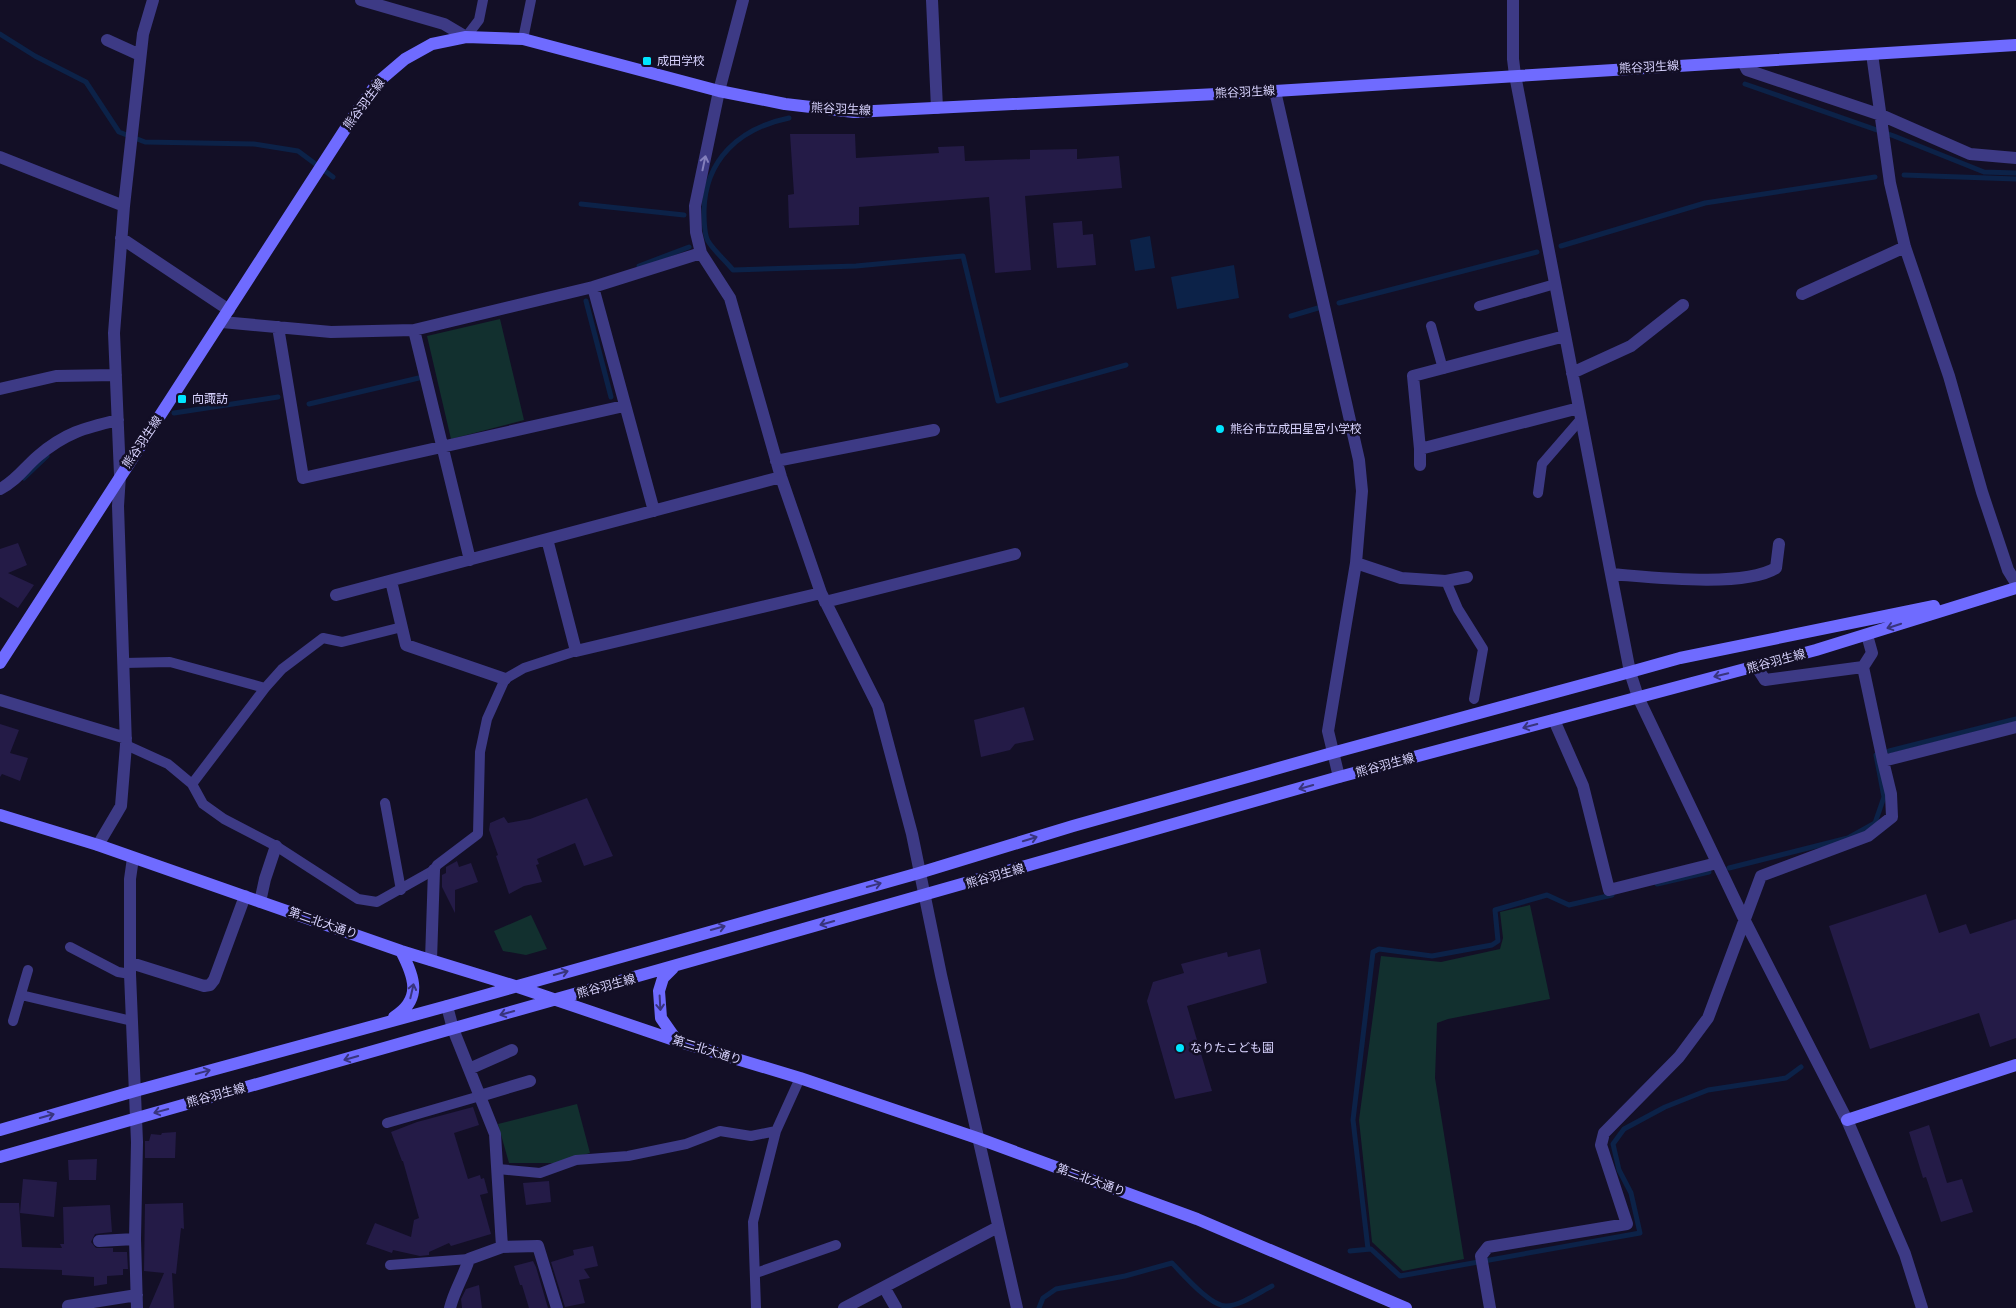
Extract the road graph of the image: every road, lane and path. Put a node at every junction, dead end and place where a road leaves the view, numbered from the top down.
1 (153, 0) edge
2 (361, 0) edge
3 (483, 0) edge
4 (531, 0) edge
5 (743, 0) edge
6 (932, 0) edge
7 (1512, 0) edge
8 (380, 3) edge
9 (466, 37) junction
10 (522, 39) junction
11 (108, 40) dead end
12 (2016, 45) edge
13 (1872, 54) junction
14 (140, 55) junction
15 (1743, 62) junction
16 (1515, 75) junction
17 (720, 91) junction
18 (1275, 91) junction
19 (937, 108) junction
20 (1881, 117) junction
21 (0, 157) edge
22 (2016, 158) edge
23 (124, 206) junction
24 (121, 238) junction
25 (1905, 247) junction
26 (701, 253) junction
27 (1555, 284) junction
28 (593, 287) junction
29 (1802, 294) dead end
30 (1683, 305) dead end
31 (1479, 306) dead end
32 (226, 316) junction
33 (1431, 326) dead end
34 (278, 327) junction
35 (414, 330) junction
36 (1565, 336) junction
37 (1443, 369) junction
38 (1572, 373) junction
39 (116, 375) junction
40 (0, 389) edge
41 (624, 406) junction
42 (1580, 413) junction
43 (118, 420) junction
44 (934, 430) dead end
45 (443, 448) junction
46 (1420, 449) junction
47 (776, 461) junction
48 (1420, 465) dead end
49 (120, 475) junction
50 (781, 477) junction
51 (0, 489) edge
52 (1538, 492) dead end
53 (654, 511) junction
54 (547, 539) junction
55 (1779, 544) dead end
56 (1016, 554) dead end
57 (470, 560) junction
58 (1356, 564) junction
59 (1611, 574) junction
60 (1467, 577) dead end
61 (391, 581) junction
62 (1446, 581) junction
63 (2016, 583) edge
64 (2016, 588) edge
65 (336, 595) dead end
66 (1990, 595) junction
67 (823, 598) junction
68 (402, 627) junction
69 (1867, 635) junction
70 (576, 651) junction
71 (0, 663) edge
72 (124, 663) junction
73 (1756, 666) junction
74 (1863, 667) junction
75 (1630, 672) junction
76 (505, 679) junction
77 (265, 688) junction
78 (1638, 697) junction
79 (1474, 699) dead end
80 (0, 700) edge
81 (1554, 720) junction
82 (2016, 727) edge
83 (126, 741) junction
84 (1332, 753) junction
85 (1883, 761) junction
86 (1339, 777) junction
87 (192, 784) junction
88 (384, 803) dead end
89 (0, 815) edge
90 (98, 845) junction
91 (276, 846) junction
92 (133, 858) junction
93 (1717, 863) junction
94 (434, 870) junction
95 (919, 873) junction
96 (401, 890) junction
97 (245, 896) junction
98 (925, 896) junction
99 (260, 902) junction
100 (1745, 921) junction
101 (70, 947) dead end
102 (401, 951) junction
103 (431, 960) junction
104 (676, 966) junction
105 (130, 968) junction
106 (28, 970) dead end
107 (515, 986) junction
108 (21, 994) junction
109 (554, 1000) junction
110 (447, 1006) junction
111 (13, 1021) dead end
112 (132, 1021) junction
113 (385, 1023) junction
114 (453, 1029) junction
115 (677, 1042) junction
116 (512, 1050) dead end
117 (2016, 1065) edge
118 (469, 1068) junction
119 (800, 1078) junction
120 (530, 1081) dead end
121 (135, 1091) junction
122 (480, 1096) junction
123 (136, 1118) junction
124 (1847, 1120) junction
125 (387, 1123) dead end
126 (0, 1130) edge
127 (776, 1131) junction
128 (980, 1139) junction
129 (0, 1157) edge
130 (498, 1169) junction
131 (998, 1227) junction
132 (135, 1239) junction
133 (99, 1241) dead end
134 (836, 1245) dead end
135 (502, 1246) junction
136 (469, 1259) junction
137 (390, 1265) dead end
138 (756, 1273) junction
139 (884, 1287) junction
140 (137, 1302) edge
141 (68, 1306) dead end
142 (450, 1308) edge
143 (557, 1308) edge
144 (756, 1308) edge
145 (844, 1308) edge
146 (896, 1308) edge
147 (1017, 1308) edge
148 (1406, 1308) edge
149 (1490, 1308) edge
150 (1922, 1308) edge

1 - 14 street
2 - 8 street
3 - 9 lane
4 - 10 lane
5 - 17 street
6 - 19 street
7 - 16 street
8 - 9 street
9 - 10 main road, 熊谷羽生線
9 - 32 main road, 熊谷羽生線
10 - 17 main road, 熊谷羽生線
11 - 14 street
12 - 13 main road, 熊谷羽生線
13 - 15 main road, 熊谷羽生線
13 - 20 street
14 - 23 street
15 - 16 main road, 熊谷羽生線
15 - 20 street
16 - 18 main road, 熊谷羽生線
16 - 27 street
17 - 19 main road, 熊谷羽生線
26 -> 17 street
18 - 19 main road, 熊谷羽生線
18 - 58 street
20 - 22 street
20 - 25 street
21 - 23 street
23 - 24 street
24 - 32 street
24 - 39 street
25 - 29 street
25 - 63 street
26 - 28 street
26 - 47 street
27 - 31 lane
27 - 36 street
28 - 35 street
28 - 41 street
30 - 38 street
32 - 34 street
32 - 49 main road, 熊谷羽生線
33 - 37 lane
34 - 35 street
34 - 45 street
35 - 45 street
36 - 37 street
36 - 38 street
37 - 46 street
38 - 42 street
39 - 40 street
39 - 43 street
41 - 45 street
41 - 53 street
42 - 46 street
42 - 52 lane
42 - 59 street
43 - 49 street
43 - 51 street
44 - 47 street
45 - 57 street
46 - 48 street
47 - 50 street
49 - 71 main road, 熊谷羽生線
49 - 72 street
50 - 53 street
50 - 67 street
53 - 54 street
54 - 57 street
54 - 70 street
55 - 59 street
56 - 67 street
57 - 61 street
58 - 62 street
58 - 84 street
59 - 75 street
60 - 62 street
61 - 65 street
61 - 68 street
62 - 79 lane
64 - 66 main road, 熊谷羽生線
66 -> 69 main road, 熊谷羽生線
66 - 75 main road, 熊谷羽生線
67 - 70 street
67 - 95 street
68 - 76 street
68 - 77 lane
69 - 73 main road, 熊谷羽生線
69 - 74 street
70 - 76 lane
72 - 77 lane
72 - 83 street
73 - 74 street
73 -> 78 main road, 熊谷羽生線
74 - 85 street
75 - 78 street
75 - 84 main road, 熊谷羽生線
76 - 94 lane
77 - 87 lane
78 - 81 main road, 熊谷羽生線
78 - 93 street
80 - 83 street
81 -> 86 main road, 熊谷羽生線
81 - 93 street
82 - 85 street
83 - 87 lane
83 - 90 street
84 - 86 street
95 -> 84 main road, 熊谷羽生線
85 - 100 street
86 -> 98 main road, 熊谷羽生線
87 - 91 lane
88 - 96 lane
89 - 90 main road, 第二北大通り
90 - 92 main road, 第二北大通り
91 - 96 lane
91 - 99 street
92 - 97 main road, 第二北大通り
92 - 105 street
93 - 100 street
94 - 96 lane
94 - 103 street
95 - 98 street
107 -> 95 main road, 熊谷羽生線
97 - 99 main road, 第二北大通り
97 - 105 street
98 -> 104 main road, 熊谷羽生線
98 - 128 street
99 - 102 main road, 第二北大通り
100 - 124 street
100 - 149 street
101 - 105 lane
102 - 103 main road, 第二北大通り
113 -> 102 main road
103 - 107 main road, 第二北大通り
104 - 109 main road, 熊谷羽生線
104 -> 115 main road
105 - 112 street
106 - 108 lane
107 - 109 main road, 第二北大通り
107 - 110 main road, 熊谷羽生線
108 - 111 lane
108 - 112 lane
109 -> 114 main road, 熊谷羽生線
109 - 115 main road, 第二北大通り
110 - 113 main road, 熊谷羽生線
110 - 114 street
112 - 121 street
121 -> 113 main road, 熊谷羽生線
114 - 118 street
114 -> 123 main road, 熊谷羽生線
115 - 119 main road, 第二北大通り
116 - 118 street
117 - 124 main road
118 - 122 street
119 - 127 lane
119 - 128 main road, 第二北大通り
120 - 122 street
121 - 123 street
126 -> 121 main road, 熊谷羽生線
122 - 125 lane
122 - 130 street
123 - 129 main road, 熊谷羽生線
123 - 132 street
124 - 150 street
127 - 130 lane
127 - 138 lane
128 - 131 street
128 - 148 main road, 第二北大通り
130 - 135 street
131 - 139 street
131 - 147 street
132 - 133 street
132 - 140 street
134 - 138 lane
135 - 136 street
135 - 143 street
136 - 137 lane
136 - 142 street
138 - 144 lane
139 - 145 street
139 - 146 street
140 - 141 street

